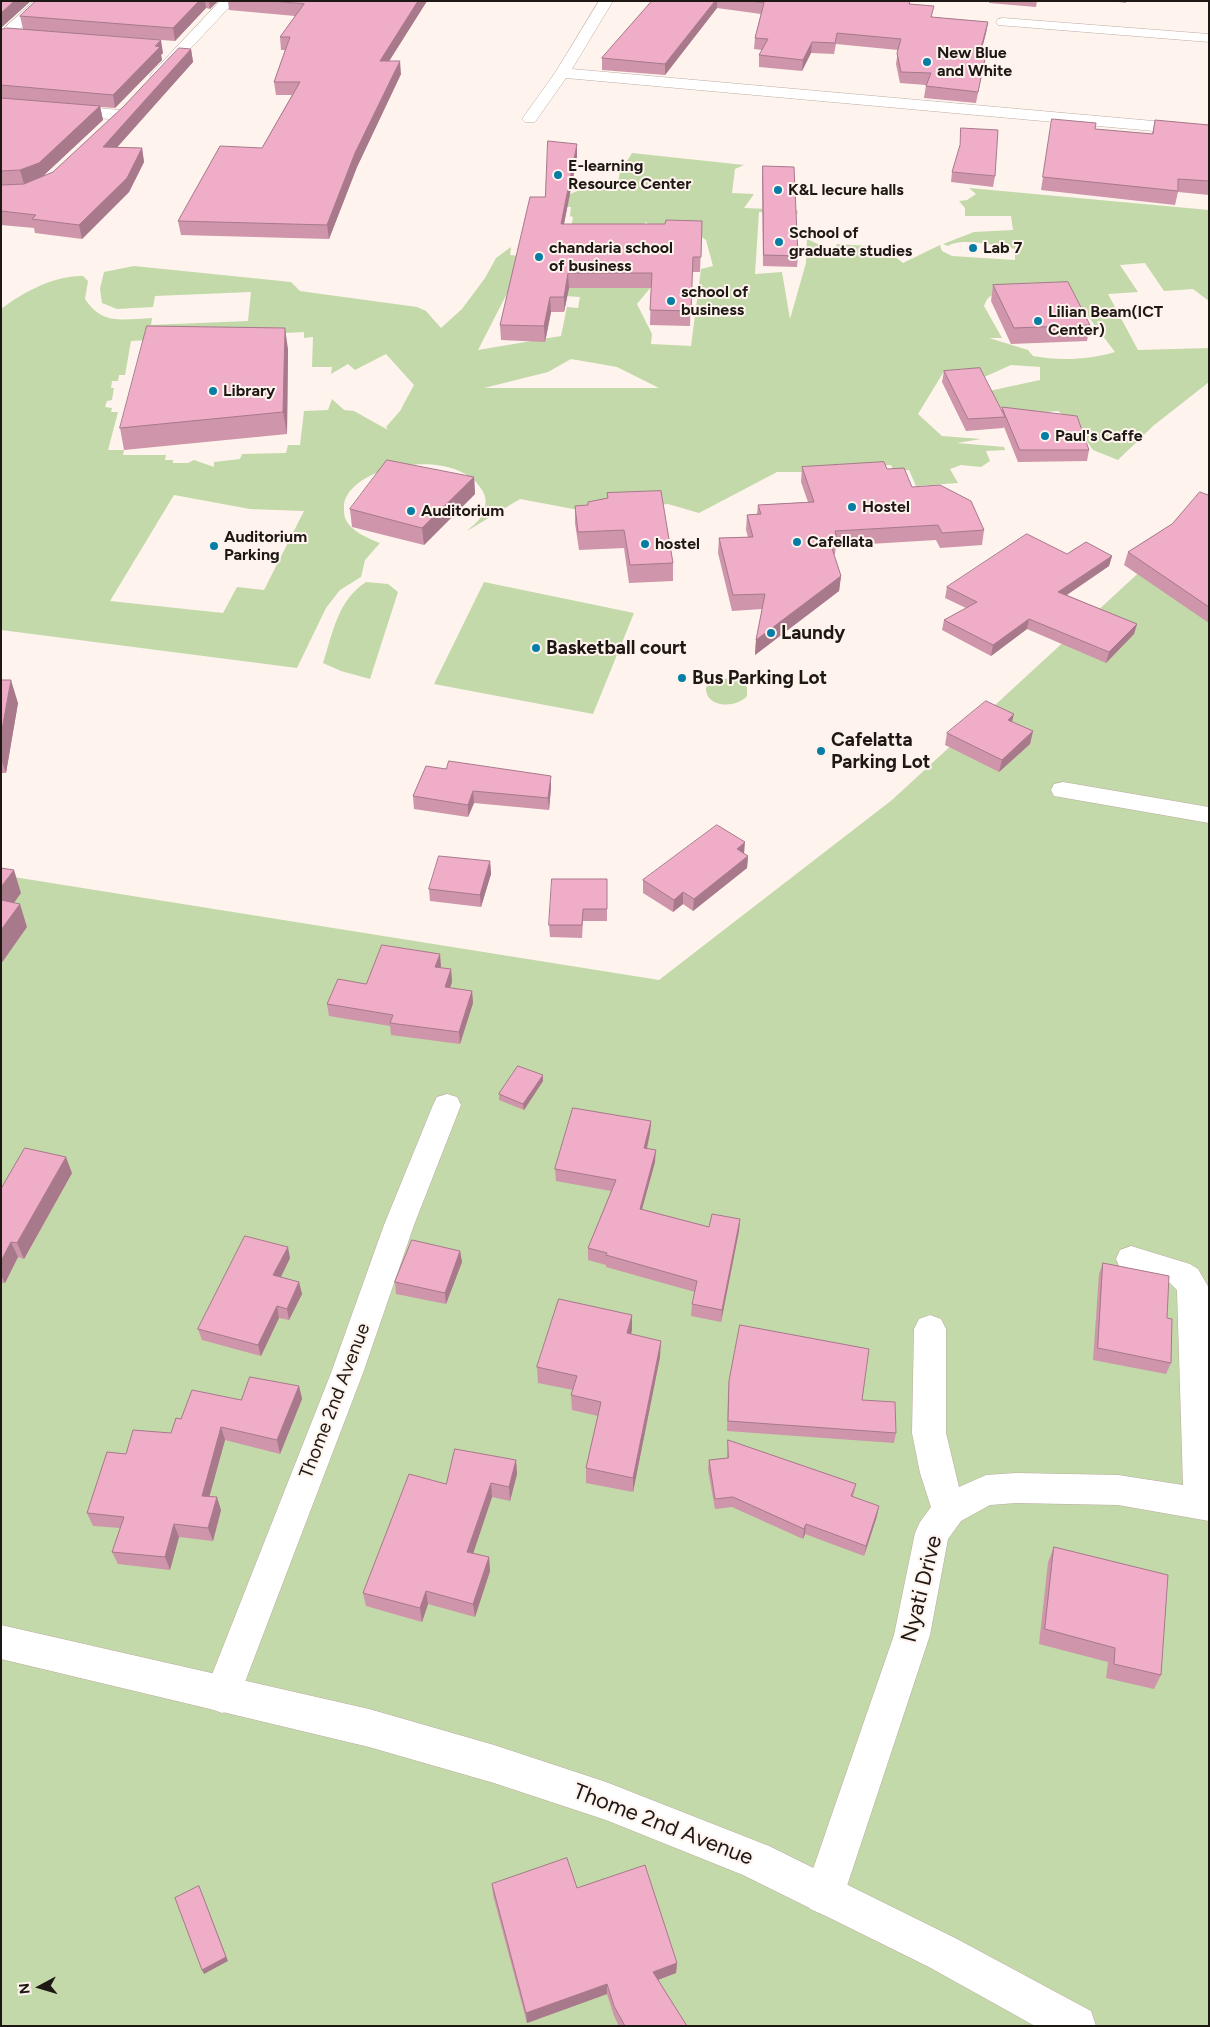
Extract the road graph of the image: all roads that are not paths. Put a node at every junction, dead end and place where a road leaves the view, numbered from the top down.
1 (43, 1) edge
2 (228, 1) edge
3 (606, 1) edge
4 (1003, 22) dead end
5 (26, 35) edge
6 (4, 36) edge
7 (1209, 38) edge
8 (163, 46) edge
9 (183, 48) junction
10 (562, 74) junction
11 (145, 88) edge
12 (132, 102) edge
13 (1, 104) edge
14 (120, 115) junction
15 (530, 119) dead end
16 (107, 128) edge
17 (1209, 131) edge
18 (1063, 790) dead end
19 (1209, 815) edge
20 (447, 1105) dead end
21 (1131, 1259) dead end
22 (930, 1329) dead end
23 (1205, 1504) edge
24 (949, 1510) junction
25 (1, 1642) edge
26 (222, 1695) junction
27 (824, 1894) junction
28 (1076, 2026) edge

1 - 6 street
2 - 9 street
3 - 10 street
4 - 7 street
5 - 6 street
8 - 9 street
9 - 11 street
10 - 15 street
10 - 17 street
12 - 14 street
13 - 14 street
14 - 16 street
18 - 19 street
20 - 26 street, Thome 2nd Avenue
21 - 23 street
22 - 24 street
23 - 24 street, Nyati Drive
24 - 27 street, Nyati Drive
25 - 26 street, Thome 2nd Avenue
26 - 27 street, Thome 2nd Avenue
27 - 28 street, Thome 2nd Avenue

